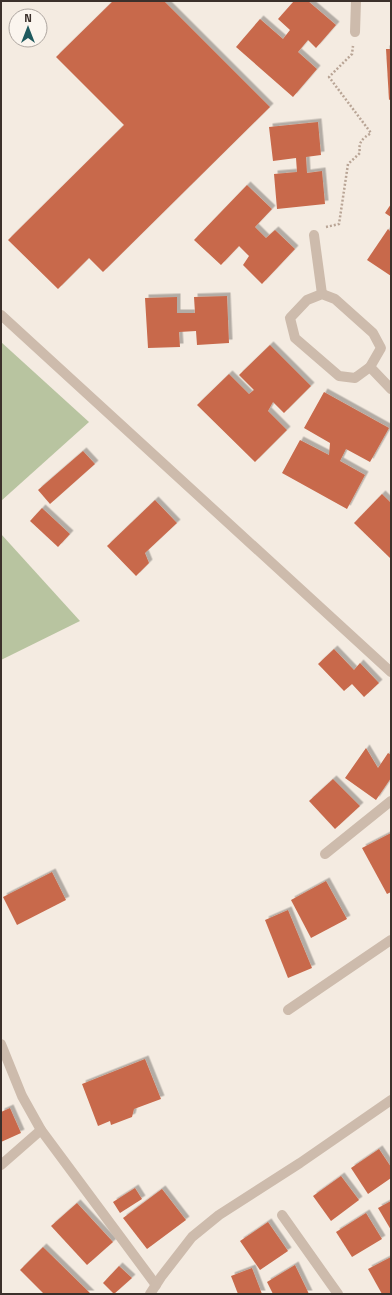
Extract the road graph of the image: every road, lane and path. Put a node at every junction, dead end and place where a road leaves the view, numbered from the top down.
1 (356, 1) edge
2 (355, 32) joint
3 (314, 235) joint
4 (322, 294) junction
5 (1, 316) edge
6 (370, 367) junction
7 (391, 389) edge
8 (391, 672) edge
9 (391, 801) edge
10 (325, 854) dead end
11 (391, 940) edge
12 (288, 1010) dead end
13 (1, 1044) edge
14 (391, 1100) edge
15 (41, 1130) junction
16 (1, 1165) edge
17 (282, 1215) dead end
18 (153, 1290) edge
19 (338, 1294) edge

1 - 2 street
2 - 3 path
3 - 4 street
4 - 6 street
4 - 6 street
5 - 8 street
6 - 7 street
9 - 10 street
11 - 12 street
13 - 15 street
14 - 18 street
15 - 16 street
15 - 18 street
17 - 19 street

